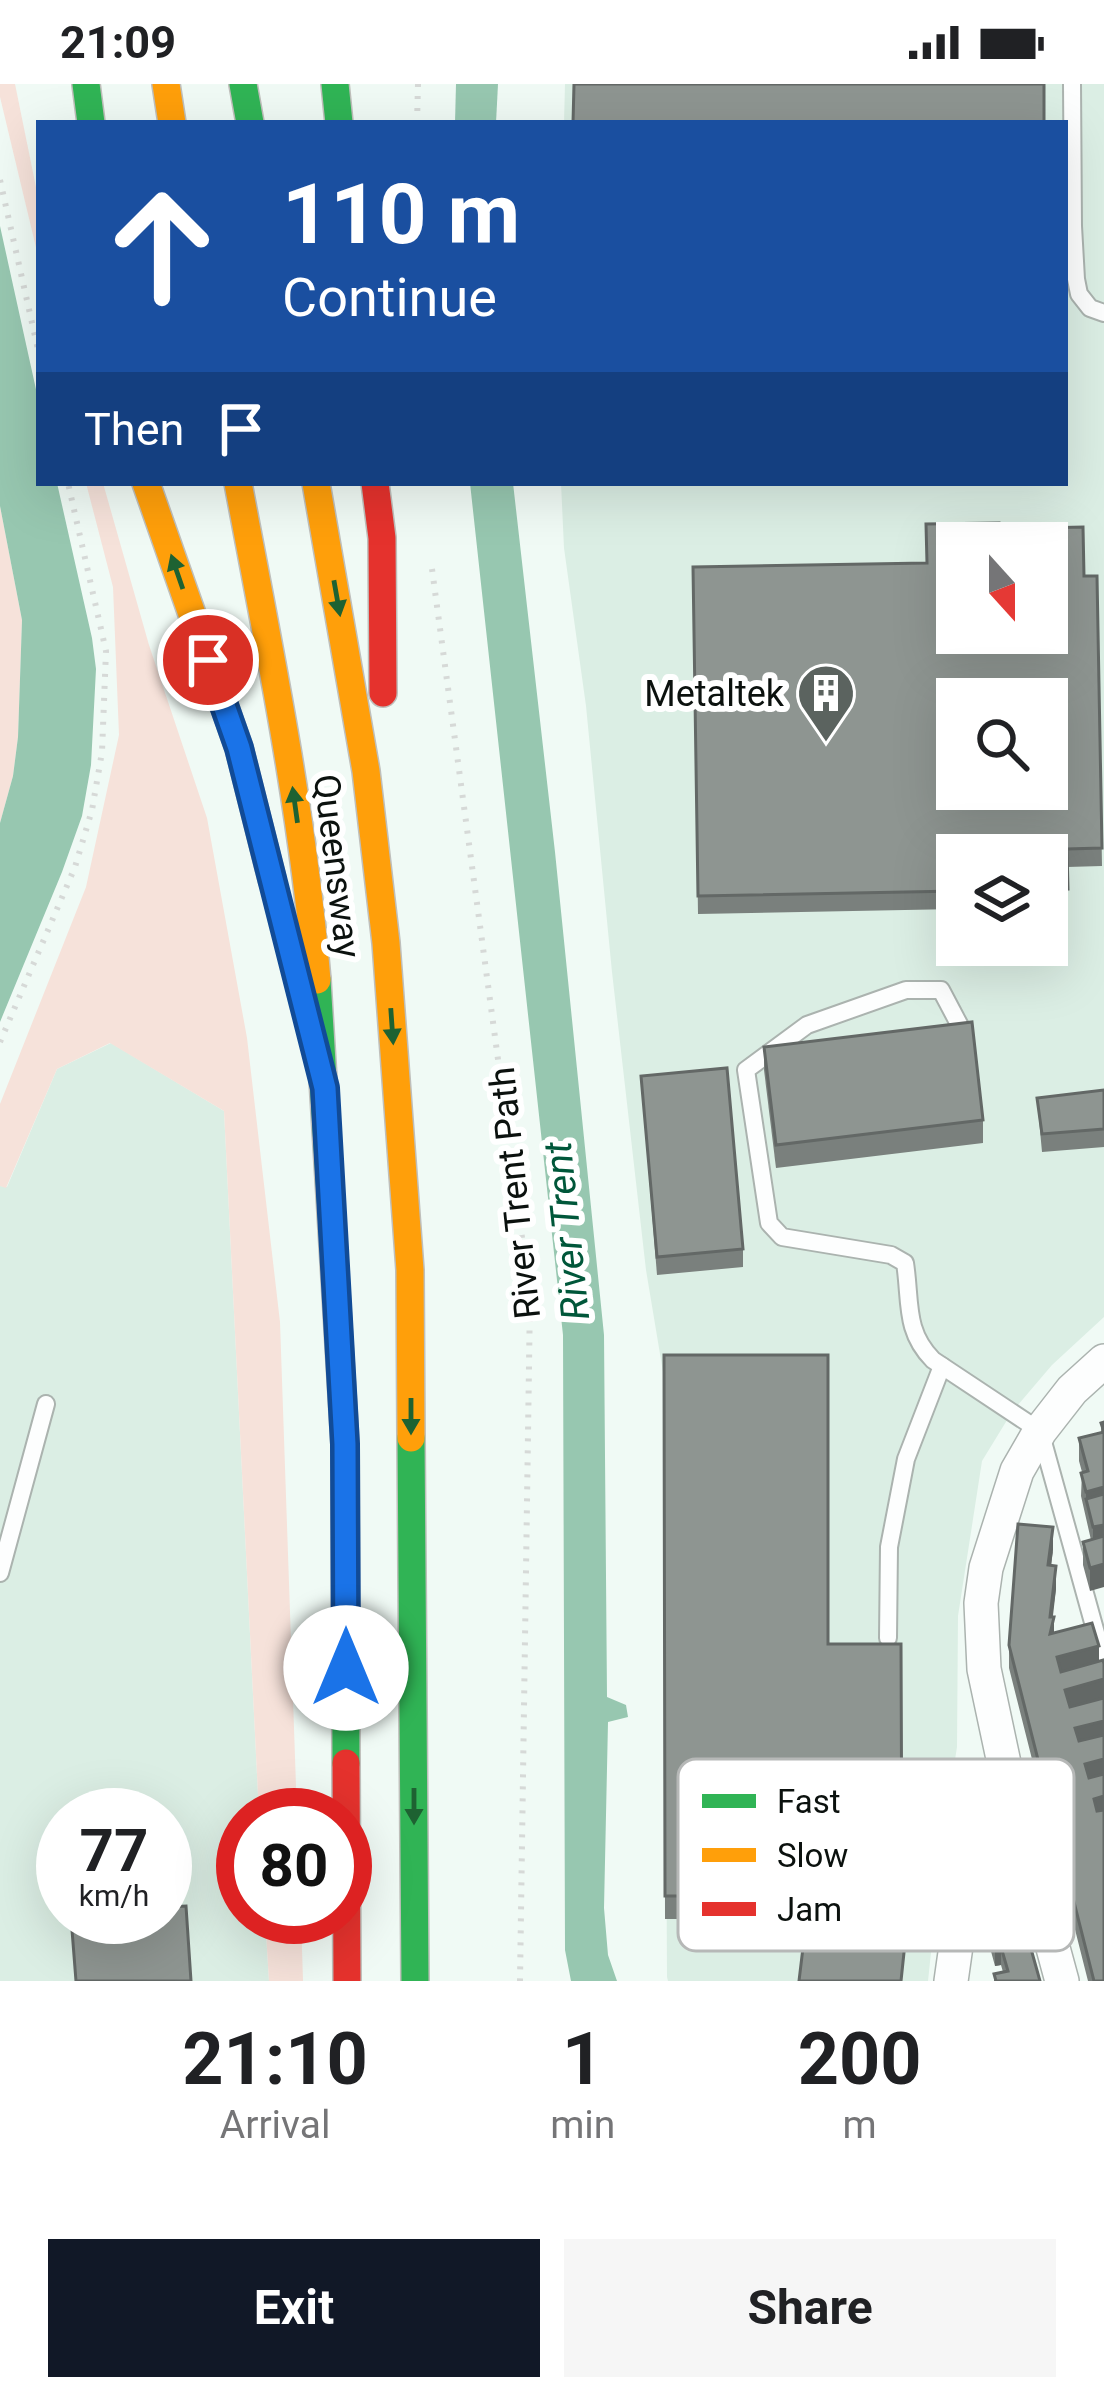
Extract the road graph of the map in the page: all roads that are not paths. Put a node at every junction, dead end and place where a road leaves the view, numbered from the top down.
1 (86, 84) edge
2 (166, 84) edge
3 (243, 84) edge
4 (335, 84) edge
5 (1072, 84) edge
6 (91, 120) edge
7 (172, 120) edge
8 (249, 120) edge
9 (339, 120) edge
10 (1104, 313) edge
11 (147, 486) edge
12 (239, 486) edge
13 (317, 486) edge
14 (375, 486) edge
15 (386, 943) junction
16 (960, 1026) edge
17 (325, 1088) junction
18 (1104, 1361) edge
19 (942, 1366) junction
20 (46, 1404) dead end
21 (1040, 1431) junction
22 (0, 1573) edge
23 (888, 1638) edge
24 (1104, 1662) edge
25 (1003, 1759) edge
26 (955, 1951) edge
27 (1054, 1951) edge
28 (347, 1981) edge
29 (416, 1981) edge
30 (951, 1981) edge
31 (1062, 1981) edge

1 - 6 highway
2 - 7 highway
3 - 8 highway
4 - 9 highway
5 - 10 lane
17 -> 11 highway
17 -> 12 highway, Queensway
13 -> 15 highway, Queensway
14 - 15 highway
15 -> 29 highway, Queensway
16 - 19 lane
17 - 28 highway, Queensway
18 - 21 street
19 - 21 lane
19 - 23 lane
20 - 22 lane
21 - 24 lane
21 - 25 street
26 - 30 street
27 - 31 street

